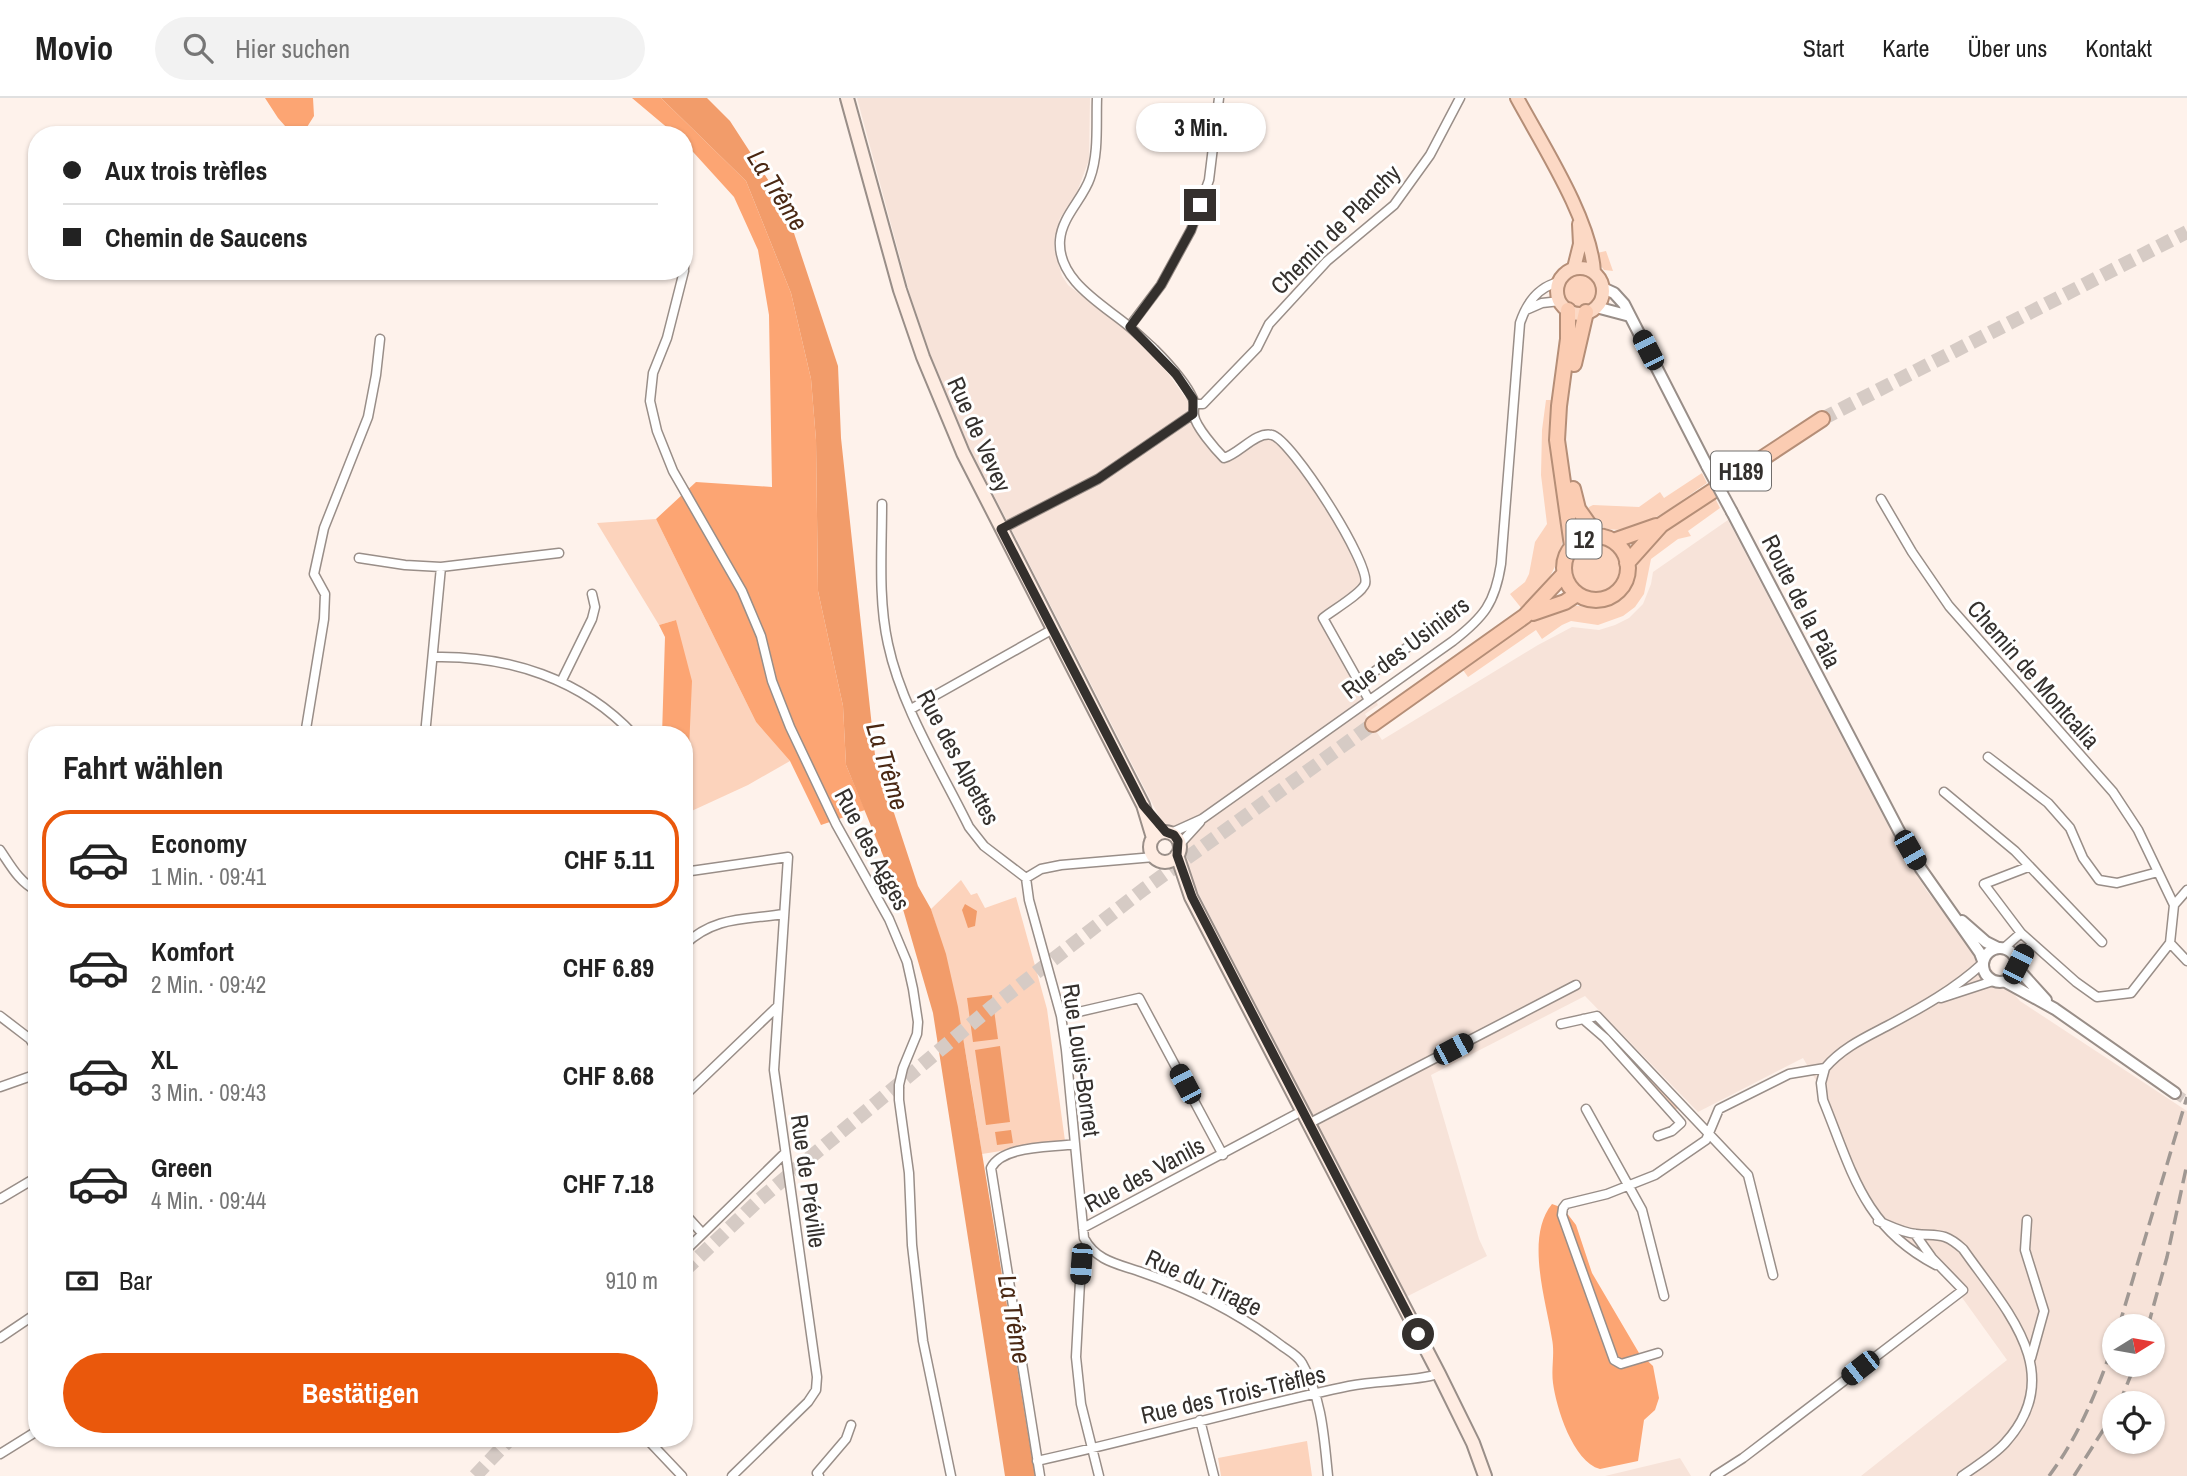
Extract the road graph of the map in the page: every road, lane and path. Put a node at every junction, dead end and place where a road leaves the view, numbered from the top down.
1 (847, 98) edge
2 (1097, 98) edge
3 (1219, 98) edge
4 (1460, 98) edge
5 (1517, 98) edge
6 (1578, 217) junction
7 (1574, 268) junction
8 (1594, 272) junction
9 (682, 280) edge
10 (1559, 282) junction
11 (1603, 288) junction
12 (1564, 305) junction
13 (1526, 310) junction
14 (1591, 310) junction
15 (1630, 316) junction
16 (1130, 327) junction
17 (380, 339) dead end
18 (1194, 409) junction
19 (1822, 419) tunnel mouth
20 (1881, 499) dead end
21 (883, 504) dead end
22 (1661, 524) junction
23 (1001, 529) junction
24 (1597, 536) junction
25 (1613, 541) junction
26 (1572, 546) junction
27 (559, 554) dead end
28 (359, 558) dead end
29 (1627, 563) junction
30 (441, 567) junction
31 (1564, 574) junction
32 (592, 594) dead end
33 (1577, 594) junction
34 (1525, 616) junction
35 (1439, 625) dead end
36 (1052, 629) junction
37 (433, 657) junction
38 (561, 682) junction
39 (1359, 682) junction
40 (1369, 700) junction
41 (911, 709) junction
42 (1373, 724) tunnel mouth
43 (306, 726) edge
44 (426, 726) edge
45 (624, 726) edge
46 (1988, 757) dead end
47 (1944, 792) dead end
48 (1143, 805) junction
49 (1202, 819) junction
50 (1168, 833) junction
51 (1153, 838) junction
52 (0, 850) edge
53 (1178, 850) junction
54 (1159, 859) junction
55 (2028, 867) junction
56 (693, 871) edge
57 (2158, 872) junction
58 (1026, 878) junction
59 (28, 886) edge
60 (2187, 890) edge
61 (1192, 897) junction
62 (1943, 901) junction
63 (2174, 905) junction
64 (784, 914) junction
65 (2021, 933) junction
66 (693, 937) edge
67 (2102, 942) dead end
68 (2031, 943) junction
69 (2170, 943) junction
70 (2001, 948) junction
71 (2187, 961) edge
72 (1983, 962) junction
73 (2018, 966) junction
74 (1993, 981) junction
75 (2006, 982) junction
76 (1576, 985) dead end
77 (1934, 1000) junction
78 (778, 1006) junction
79 (2056, 1009) junction
80 (0, 1016) edge
81 (1060, 1016) junction
82 (1583, 1019) junction
83 (1561, 1024) dead end
84 (28, 1037) edge
85 (1620, 1040) junction
86 (1613, 1047) junction
87 (1825, 1068) junction
88 (28, 1077) edge
89 (0, 1087) edge
90 (693, 1087) edge
91 (2175, 1093) tunnel mouth
92 (1685, 1108) junction
93 (1586, 1109) dead end
94 (1302, 1111) junction
95 (1676, 1117) junction
96 (1308, 1125) junction
97 (1710, 1133) junction
98 (1658, 1136) dead end
99 (1075, 1144) junction
100 (785, 1153) junction
101 (1223, 1155) junction
102 (28, 1182) edge
103 (1629, 1185) junction
104 (0, 1199) edge
105 (2027, 1220) dead end
106 (1878, 1221) junction
107 (693, 1223) edge
108 (1083, 1228) junction
109 (702, 1233) junction
110 (1914, 1234) junction
111 (693, 1242) edge
112 (1090, 1250) junction
113 (1940, 1267) junction
114 (1773, 1275) dead end
115 (1664, 1296) dead end
116 (28, 1319) edge
117 (0, 1338) edge
118 (1658, 1353) dead end
119 (2031, 1358) junction
120 (1439, 1374) junction
121 (1316, 1395) junction
122 (1200, 1420) junction
123 (851, 1425) dead end
124 (28, 1437) edge
125 (1473, 1443) junction
126 (655, 1447) edge
127 (1092, 1449) junction
128 (0, 1454) edge
129 (1037, 1461) junction
130 (682, 1476) edge
131 (732, 1476) edge
132 (819, 1476) edge
133 (951, 1476) edge
134 (1040, 1476) edge
135 (1099, 1476) edge
136 (1214, 1476) edge
137 (1328, 1476) edge
138 (1485, 1476) edge
139 (1492, 1476) edge
140 (1715, 1476) edge
141 (1962, 1476) edge

1 - 23 main road, Rue de Vevey
2 - 16 street
3 - 16 street
4 - 18 street, Chemin de Planchy
5 - 6 main road
6 - 7 main road
6 - 8 main road
7 - 8 main road
7 - 10 main road
8 - 11 main road
9 - 133 street, Rue des Agges
10 - 12 main road, 12
10 - 13 street, Rue des Usiniers
11 - 14 main road, 12
11 - 15 street, Route de la Pâla
12 - 13 street
12 - 14 main road
12 - 26 highway, 12
13 - 40 street, Rue des Usiniers
14 - 15 street
14 - 24 highway, 12
15 - 62 street, Route de la Pâla, bridge
16 - 18 street
17 - 43 street
18 - 23 street, Chemin de Planchy
18 - 39 street
19 - 22 highway, H189
20 - 57 street, Chemin de Montcalia
21 - 41 street, Rue des Alpettes
22 - 25 highway, H189
22 - 29 highway, H189
23 - 36 main road, Rue de Vevey
24 - 25 highway, 12
24 - 26 highway, 12
25 - 29 highway, 12
26 - 31 highway, 12
27 - 30 street
28 - 30 street
29 - 33 highway, 12
30 - 37 street
31 - 33 highway, 12
31 - 34 highway
32 - 38 street
33 - 34 highway
34 - 42 highway
35 - 39 street
36 - 41 street
36 - 48 main road, Rue de Vevey
37 - 38 street
37 - 44 street
38 - 45 street
39 - 40 street
40 - 49 street, Rue des Usiniers
41 - 58 street, Rue des Alpettes
46 - 57 street
47 - 55 street
48 - 50 main road, Rue de Vevey
48 - 51 main road, Rue de Vevey
49 - 50 street, Rue des Usiniers
49 - 53 street, Rue des Usiniers
50 - 51 main road
50 - 53 main road, Rue de Vevey
51 - 54 main road, Rue de Vevey
52 - 59 street
53 - 54 main road
53 - 61 main road, Rue de Vevey
54 - 58 street
54 - 61 main road, Rue de Vevey
55 - 65 street
55 - 67 street
56 - 64 street, Rue de Préville
57 - 63 street, Chemin de Montcalia
58 - 81 street, Rue Louis-Bornet
60 - 63 street
61 - 94 main road, Rue de Vevey
62 - 70 street, Route de la Pâla
62 - 72 street, Route de la Pâla
63 - 69 street
64 - 66 street
64 - 78 street, Rue de Préville
65 - 68 street
65 - 70 street
68 - 69 street
68 - 73 street
69 - 71 street
70 - 72 street
70 - 73 street
72 - 74 street
72 - 77 street
73 - 75 street
73 - 79 street
74 - 75 street
74 - 77 street
75 - 79 street
76 - 96 street
77 - 87 street
78 - 90 street
78 - 100 street, Rue de Préville
79 - 91 street
80 - 84 street
81 - 99 street, Rue Louis-Bornet
81 - 101 street
82 - 83 street
82 - 85 street
82 - 86 street
85 - 86 street
85 - 92 street
86 - 95 street
87 - 97 street
87 - 106 street
88 - 89 street
92 - 95 street
92 - 97 street
93 - 103 street
94 - 96 main road, Rue de Vevey
94 - 101 street, Rue des Vanils
95 - 98 street
96 - 120 main road, Rue de Vevey
97 - 103 street
97 - 114 street
99 - 108 street, Rue Louis-Bornet
99 - 129 street
100 - 109 street
100 - 131 street, Rue de Préville
101 - 108 street, Rue des Vanils
102 - 104 street
103 - 115 street
103 - 118 street
105 - 119 street
106 - 110 street
106 - 113 street
107 - 109 street
108 - 112 street, Rue Louis-Bornet
109 - 111 street
110 - 113 street
110 - 119 street
112 - 121 street, Rue du Tirage
112 - 127 street
113 - 140 street
116 - 117 street
119 - 141 street
120 - 121 street, Rue des Trois-Trèfles
120 - 125 main road, Rue de Vevey
121 - 122 street, Rue des Trois-Trèfles
121 - 137 street, Rue du Tirage
122 - 127 street, Rue des Trois-Trèfles
122 - 136 street
123 - 132 street
124 - 128 street
125 - 138 main road, Rue de Vevey
125 - 139 main road, Rue de Vevey
126 - 130 street
127 - 129 street, Rue des Trois-Trèfles
127 - 135 street
129 - 134 street

